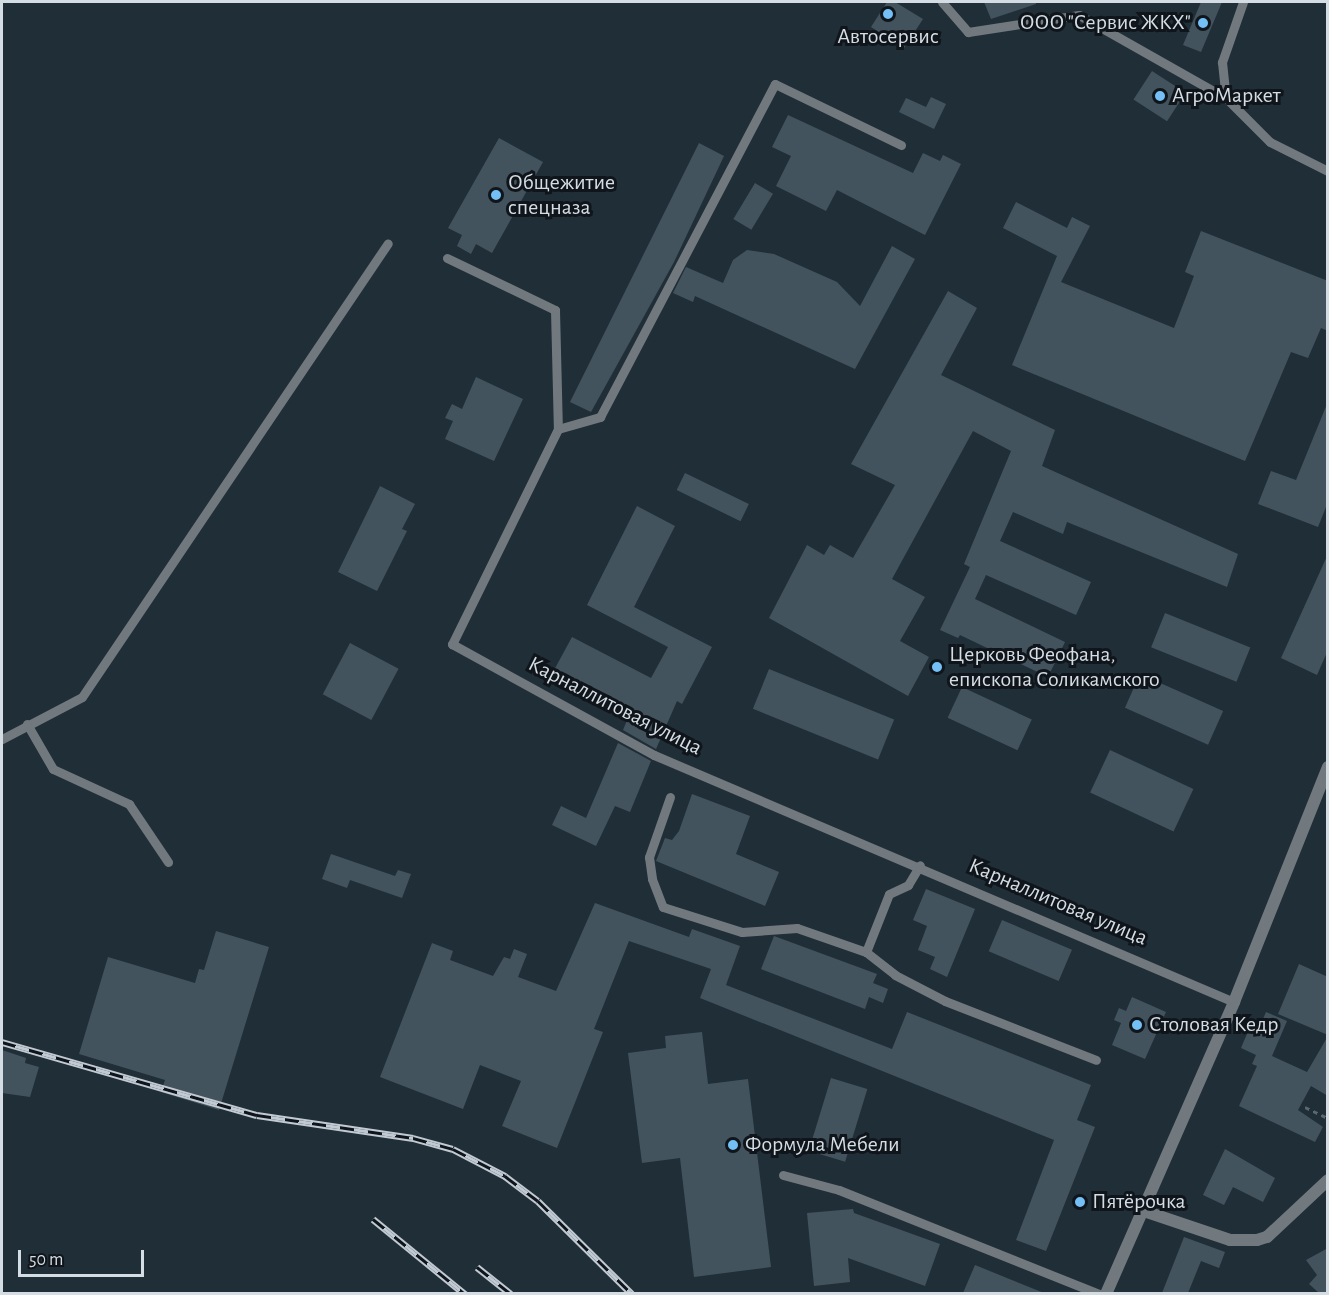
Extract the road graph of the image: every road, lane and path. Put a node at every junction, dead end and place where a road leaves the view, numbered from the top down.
1 (942, 2) edge
2 (1243, 2) edge
3 (1226, 98) junction
4 (901, 145) dead end
5 (1328, 171) edge
6 (387, 243) dead end
7 (447, 258) dead end
8 (558, 429) junction
9 (27, 723) junction
10 (2, 739) edge
11 (1328, 767) edge
12 (670, 797) dead end
13 (168, 862) dead end
14 (920, 865) junction
15 (866, 952) junction
16 (1234, 1002) junction
17 (1096, 1060) dead end
18 (1305, 1107) dead end
19 (1328, 1118) edge
20 (783, 1175) dead end
21 (1328, 1180) edge
22 (1141, 1210) junction
23 (1099, 1293) edge
24 (1106, 1293) edge

1 - 3 lane
2 - 3 lane
3 - 5 lane
4 - 8 lane
6 - 9 lane
7 - 8 lane, Карналлитовая улица
8 - 14 lane, Карналлитовая улица
9 - 10 lane
9 - 13 lane
11 - 16 street
12 - 15 lane
14 - 15 lane
14 - 16 lane, Карналлитовая улица
15 - 17 lane
16 - 22 street
18 - 19 path
20 - 23 lane
21 - 22 street
22 - 24 street

